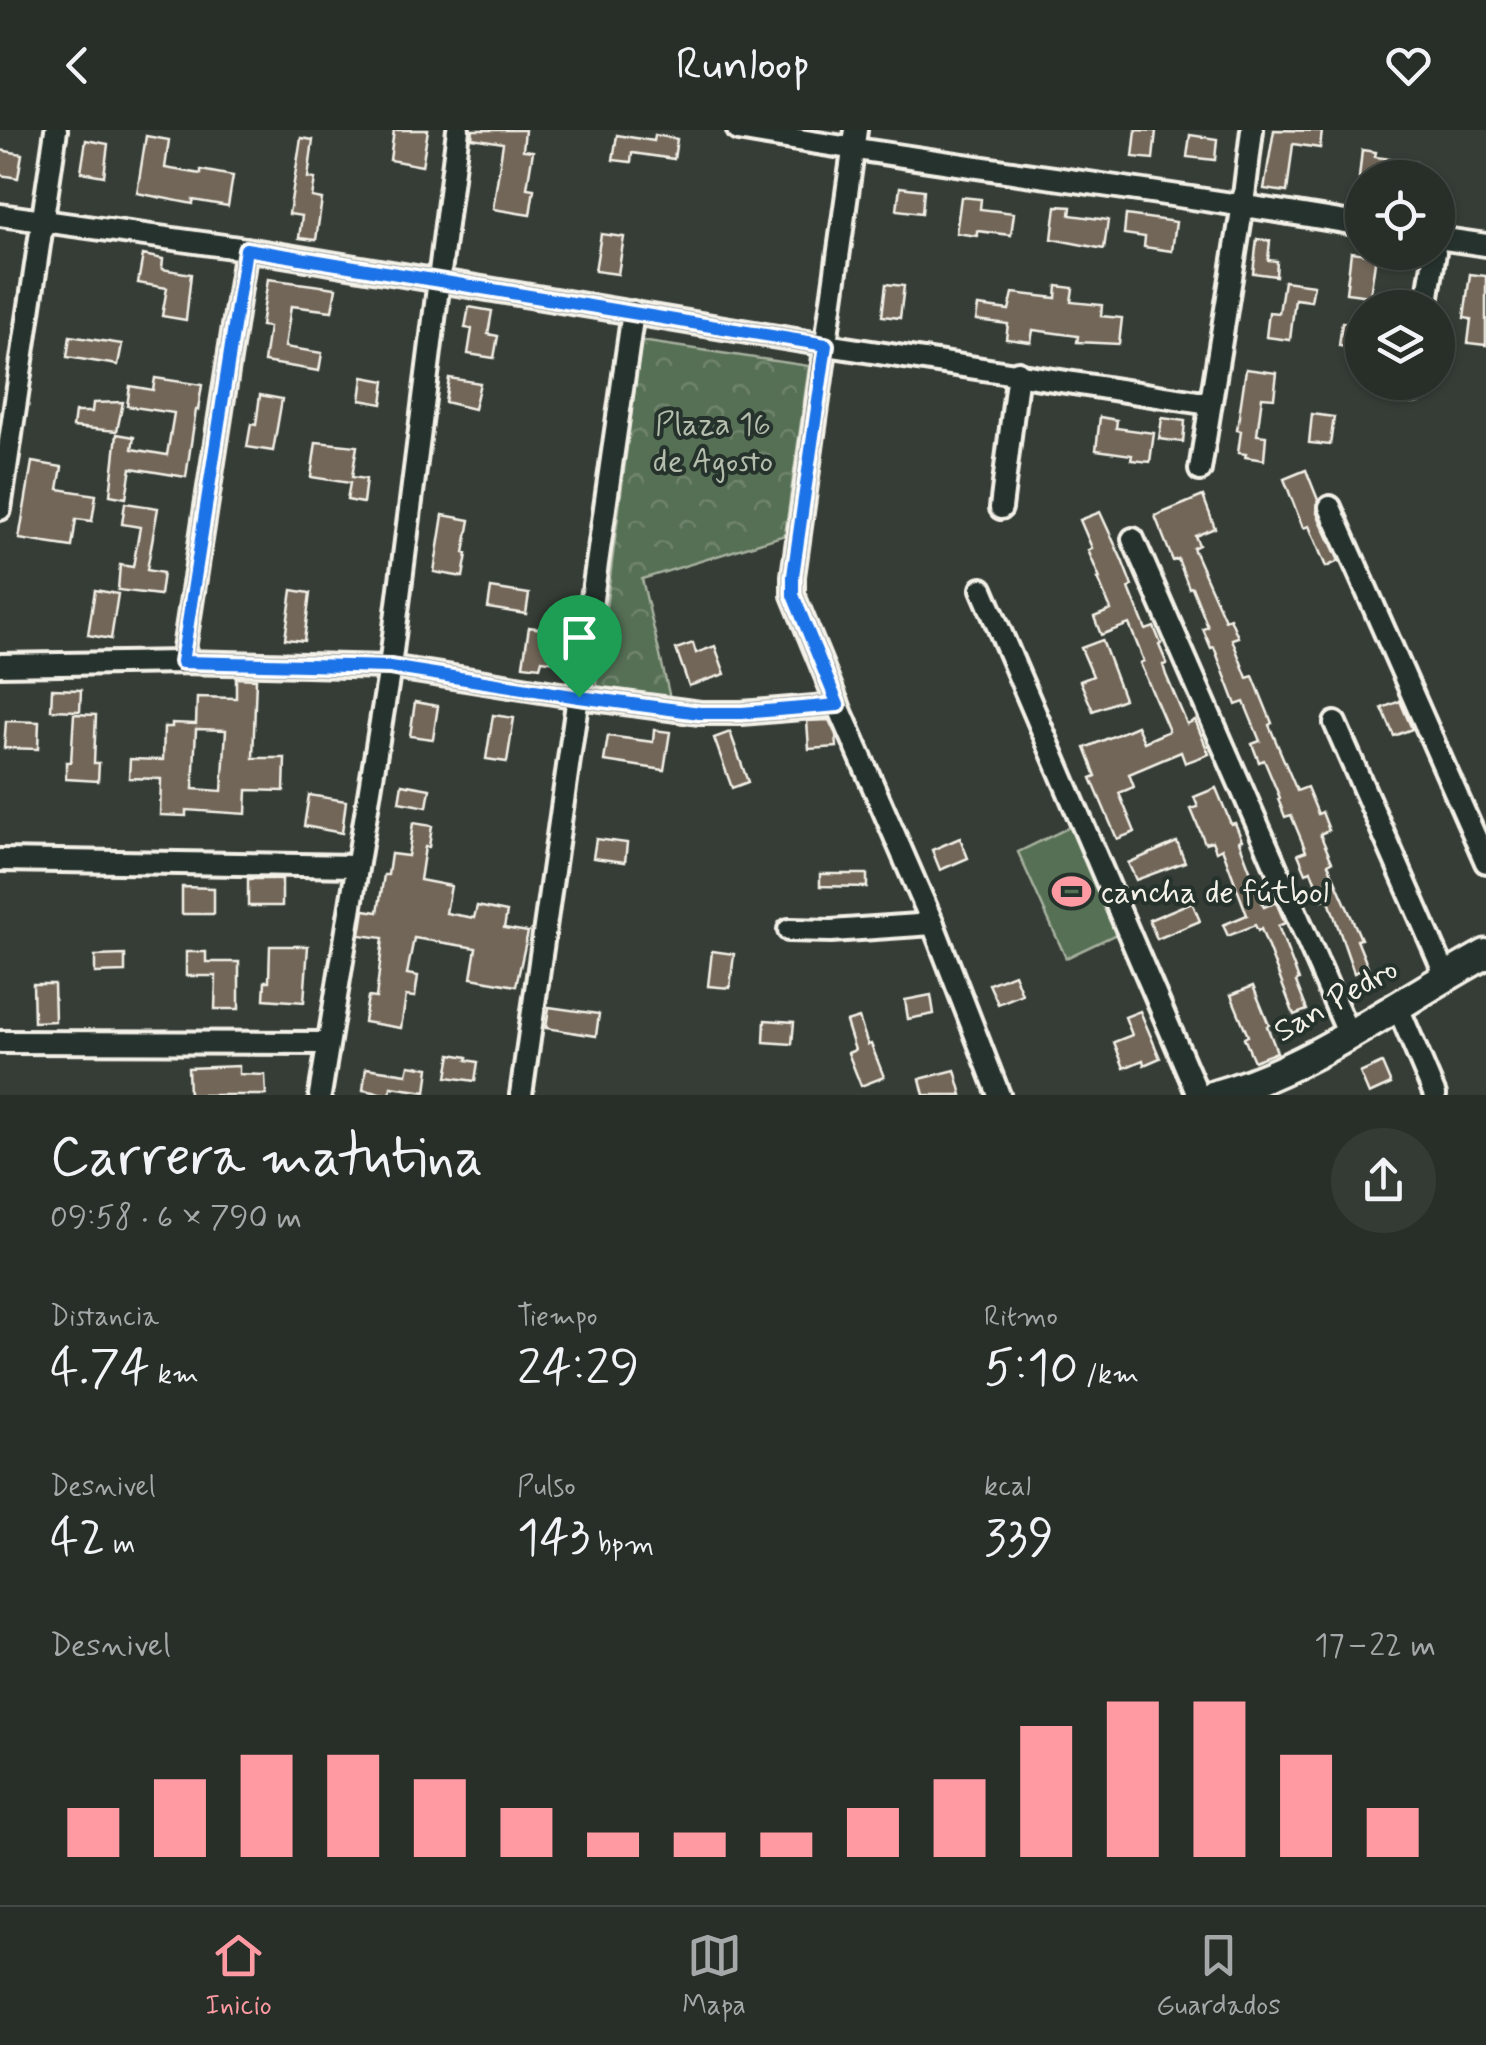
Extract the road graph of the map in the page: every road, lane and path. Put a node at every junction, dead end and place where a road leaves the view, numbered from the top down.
1 (56, 130) edge
2 (458, 130) edge
3 (738, 130) edge
4 (1252, 130) edge
5 (854, 140) edge
6 (1242, 204) junction
7 (0, 214) edge
8 (44, 222) junction
9 (1345, 222) edge
10 (1455, 241) edge
11 (1486, 246) edge
12 (246, 249) junction
13 (440, 280) junction
14 (632, 312) junction
15 (826, 345) junction
16 (1018, 372) junction
17 (1210, 404) junction
18 (1200, 470) dead end
19 (1330, 507) dead end
20 (1001, 508) dead end
21 (0, 510) edge
22 (1133, 538) dead end
23 (982, 589) dead end
24 (182, 662) junction
25 (0, 666) edge
26 (390, 667) junction
27 (579, 697) junction
28 (838, 705) junction
29 (1335, 724) dead end
30 (0, 860) edge
31 (1486, 862) edge
32 (356, 866) junction
33 (933, 924) junction
34 (789, 930) dead end
35 (1486, 954) edge
36 (1446, 976) junction
37 (1397, 1005) junction
38 (1349, 1034) junction
39 (0, 1042) edge
40 (328, 1043) junction
41 (320, 1095) edge
42 (521, 1095) edge
43 (999, 1095) edge
44 (1198, 1095) edge
45 (1215, 1095) edge
46 (1434, 1095) edge

1 - 8 street
2 - 13 street
3 - 5 street
4 - 6 street
5 - 6 street
5 - 15 street
6 - 9 street
6 - 17 street
7 - 8 street
8 - 12 street
8 - 21 street
10 - 11 street
12 - 13 street
12 - 24 street
13 - 14 street
13 - 26 street
14 - 15 street
14 - 27 street
15 - 16 street
15 - 28 street
16 - 17 street
16 - 20 street
17 - 18 street
19 - 31 street
22 - 38 street
23 - 44 street
24 - 25 street
24 - 26 street
26 - 27 street
26 - 32 street
27 - 28 street
27 - 42 street
28 - 33 street
29 - 36 street
30 - 32 street
32 - 40 street
33 - 34 street
33 - 43 street
35 - 36 main road, San Pedro
36 - 37 main road, San Pedro
37 - 38 main road, San Pedro
37 - 46 street
38 - 45 main road, San Pedro
39 - 40 street
40 - 41 street

